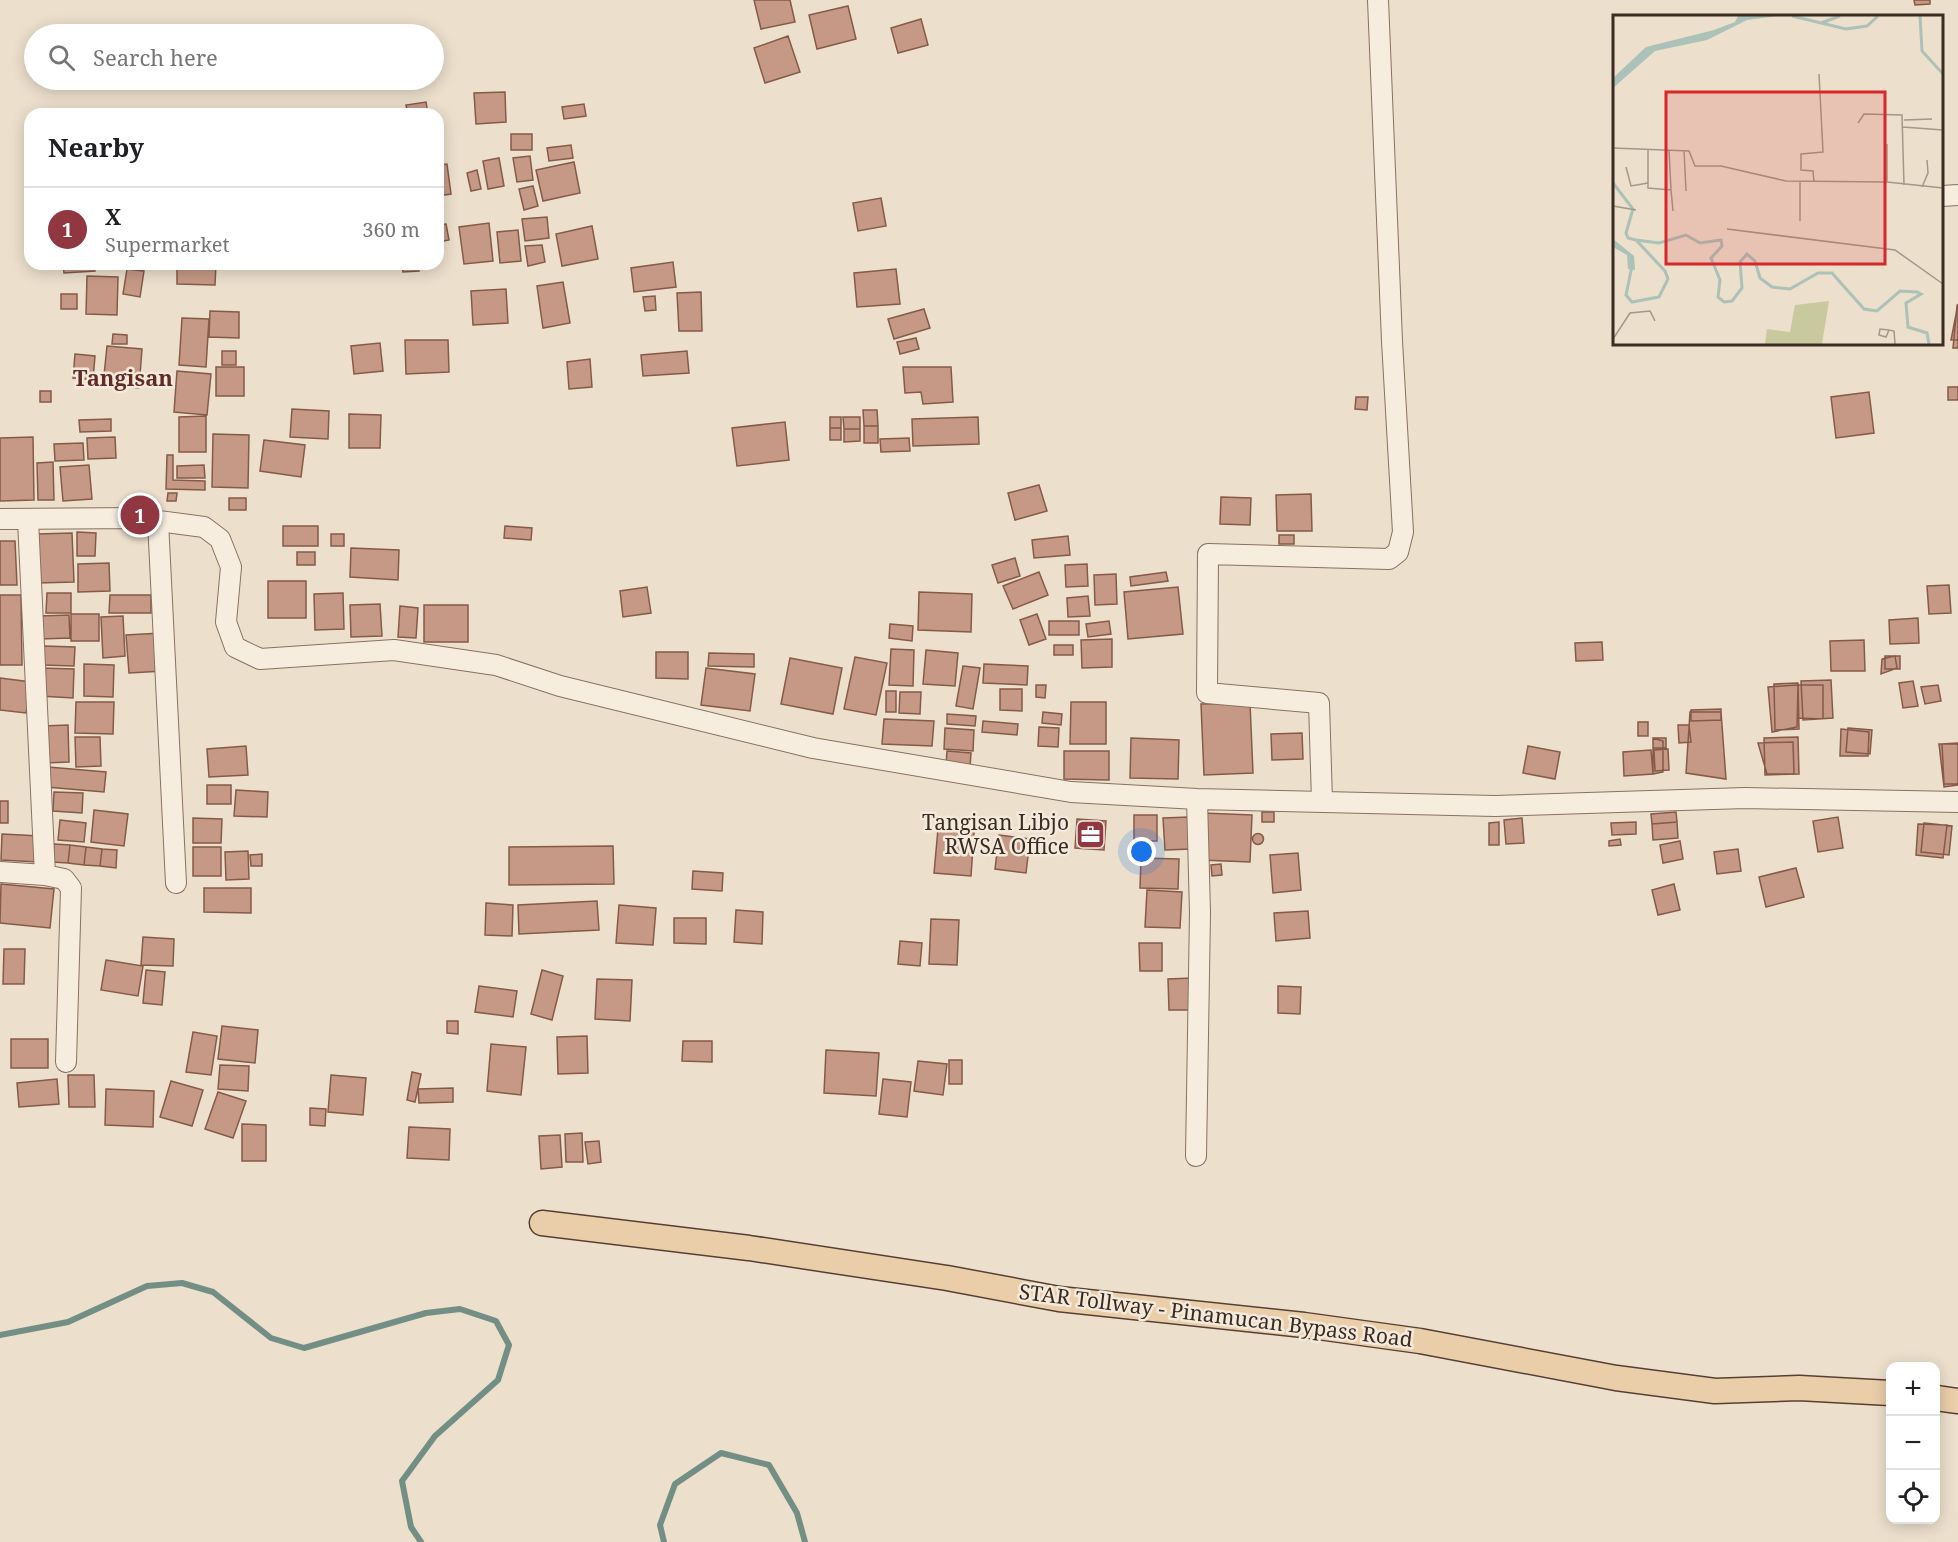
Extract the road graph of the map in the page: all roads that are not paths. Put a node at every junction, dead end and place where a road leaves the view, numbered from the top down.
1 (1378, 0) edge
2 (1958, 195) edge
3 (1943, 196) edge
4 (0, 519) edge
5 (28, 520) junction
6 (158, 521) junction
7 (1197, 799) junction
8 (1322, 801) junction
9 (1958, 802) edge
10 (0, 872) edge
11 (45, 875) junction
12 (176, 883) dead end
13 (66, 1062) dead end
14 (1196, 1156) dead end
15 (542, 1223) dead end
16 (1886, 1392) edge
17 (1940, 1399) edge
18 (1958, 1401) edge

1 - 8 street
2 - 3 street
4 - 5 street
5 - 6 street
5 - 11 street
6 - 7 street
6 - 12 street
7 - 8 street
7 - 14 street
8 - 9 street
10 - 11 street
11 - 13 street
15 - 16 main road, STAR Tollway - Pinamucan Bypass Road
17 - 18 main road

